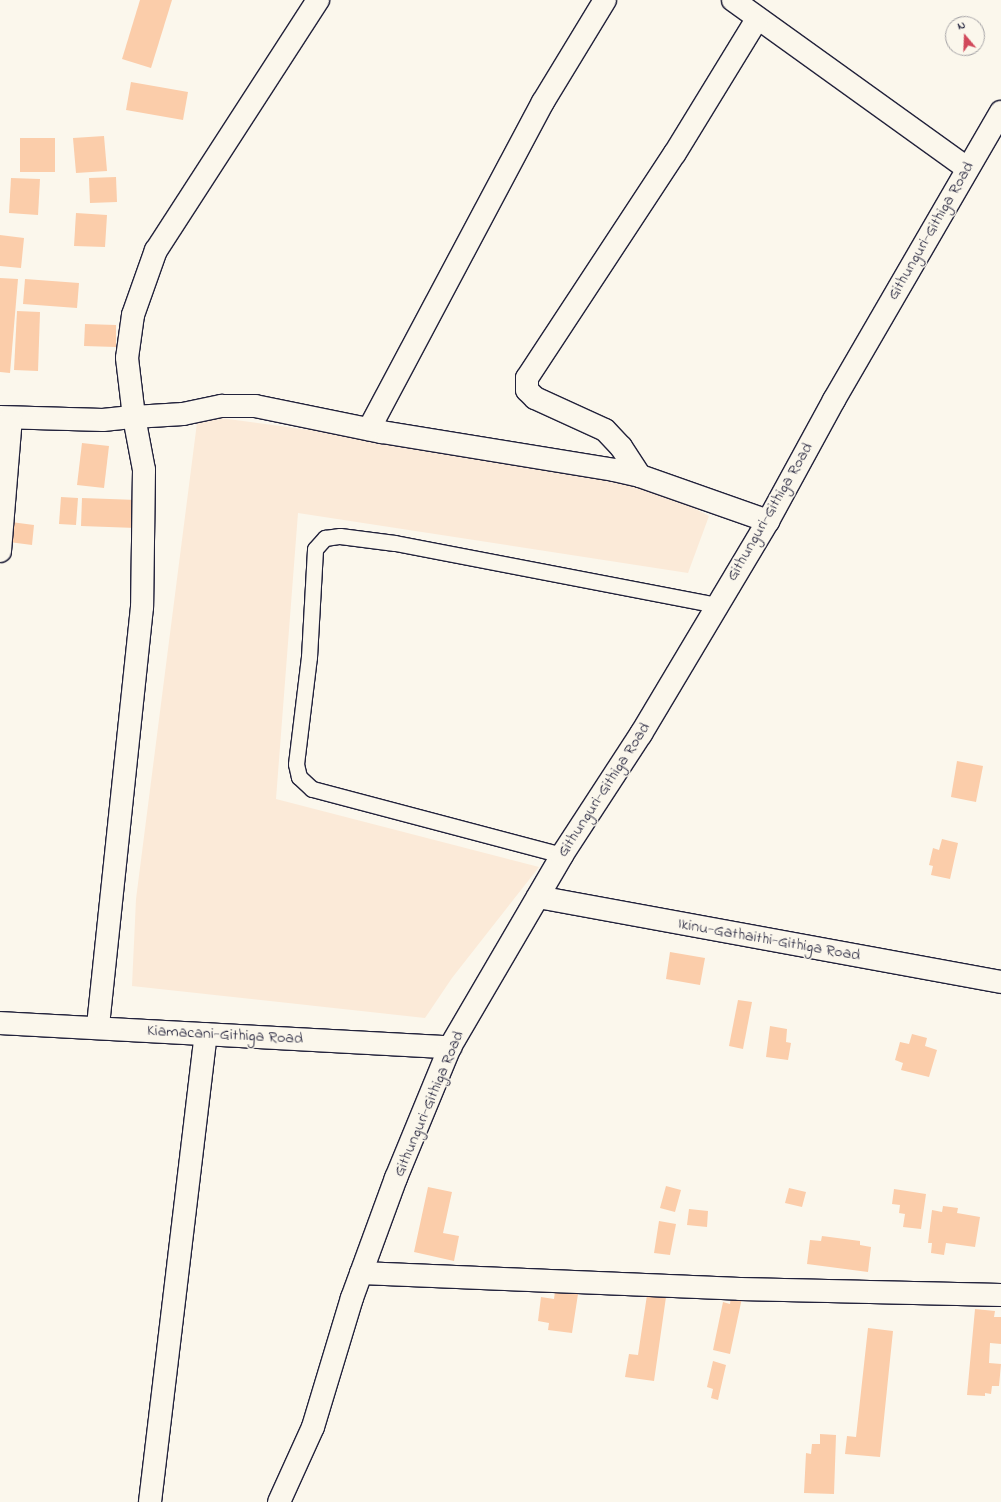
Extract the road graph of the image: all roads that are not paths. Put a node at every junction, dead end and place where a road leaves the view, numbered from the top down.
1 (318, 0) edge
2 (605, 0) edge
3 (733, 0) edge
4 (757, 19) junction
5 (1001, 112) edge
6 (967, 168) junction
7 (134, 416) junction
8 (5, 418) edge
9 (369, 429) junction
10 (640, 476) junction
11 (768, 521) junction
12 (0, 551) edge
13 (716, 605) junction
14 (562, 855) junction
15 (538, 897) junction
16 (1001, 982) edge
17 (0, 1023) edge
18 (98, 1028) junction
19 (206, 1034) junction
20 (450, 1047) junction
21 (361, 1273) junction
22 (1001, 1295) edge
23 (150, 1502) edge
24 (279, 1502) edge

1 - 7 street
2 - 9 street
3 - 4 street
4 - 6 street
4 - 10 street
5 - 6 street, Githunguri-Githiga Road
6 - 11 street, Githunguri-Githiga Road
7 - 8 street
7 - 9 street
7 - 18 street
8 - 12 street
9 - 10 street
10 - 11 street
11 - 13 street, Githunguri-Githiga Road
13 - 14 street, Githunguri-Githiga Road
13 - 14 lane
14 - 15 street, Githunguri-Githiga Road
15 - 16 street, Ikinu-Gathaithi-Githiga Road
15 - 20 street, Githunguri-Githiga Road
17 - 18 street, Kiamacani-Githiga Road
18 - 19 street, Kiamacani-Githiga Road
19 - 20 street, Kiamacani-Githiga Road
19 - 23 street
20 - 21 street, Githunguri-Githiga Road
21 - 22 street
21 - 24 street, Githunguri-Githiga Road

